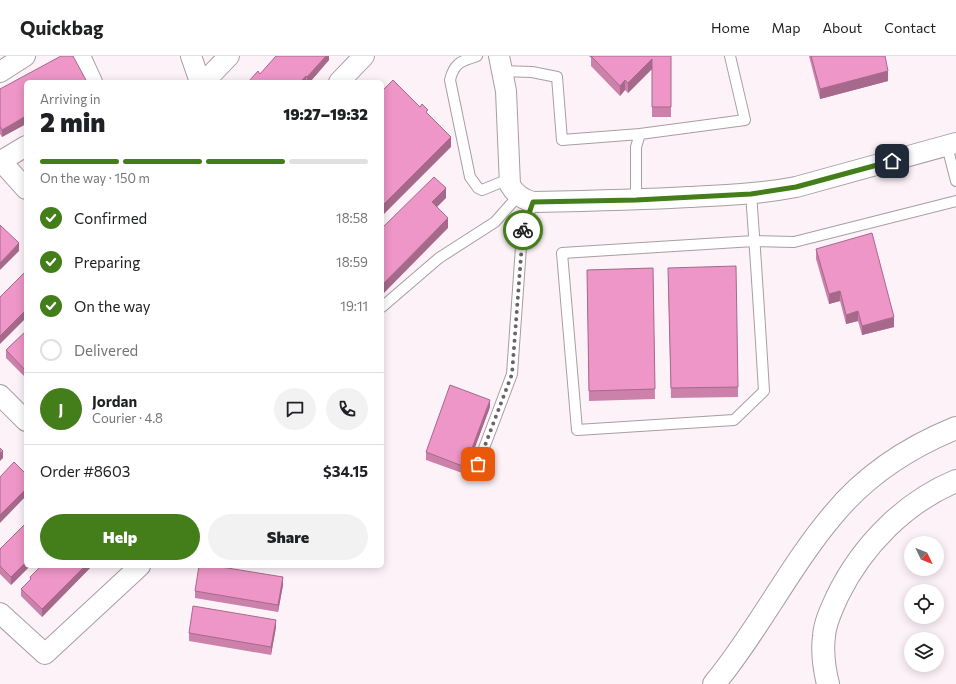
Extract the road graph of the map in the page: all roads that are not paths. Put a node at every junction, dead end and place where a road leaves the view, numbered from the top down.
1 (80, 56) edge
2 (191, 56) edge
3 (229, 56) edge
4 (364, 56) edge
5 (476, 56) edge
6 (730, 56) edge
7 (501, 64) edge
8 (91, 80) edge
9 (199, 80) edge
10 (206, 80) edge
11 (341, 80) edge
12 (640, 134) junction
13 (952, 144) edge
14 (24, 147) edge
15 (0, 160) edge
16 (956, 181) edge
17 (24, 187) edge
18 (520, 192) junction
19 (751, 194) junction
20 (636, 200) junction
21 (956, 201) edge
22 (754, 241) junction
23 (384, 305) edge
24 (0, 395) edge
25 (24, 419) edge
26 (956, 428) edge
27 (478, 464) dead end
28 (956, 481) edge
29 (138, 568) edge
30 (0, 613) edge
31 (714, 684) edge
32 (828, 684) edge

1 - 8 street
2 - 9 street
3 - 10 street
4 - 11 street
5 - 18 lane
6 - 12 lane
7 - 12 lane
7 - 18 street
12 - 20 lane
13 - 16 lane
13 - 19 street
14 - 15 street
15 - 17 street
18 - 20 street
18 - 23 lane
18 - 27 lane
19 - 20 street
19 - 22 lane
21 - 22 lane
22 - 22 lane
24 - 25 street
26 - 31 highway
28 - 32 highway
29 - 30 street

